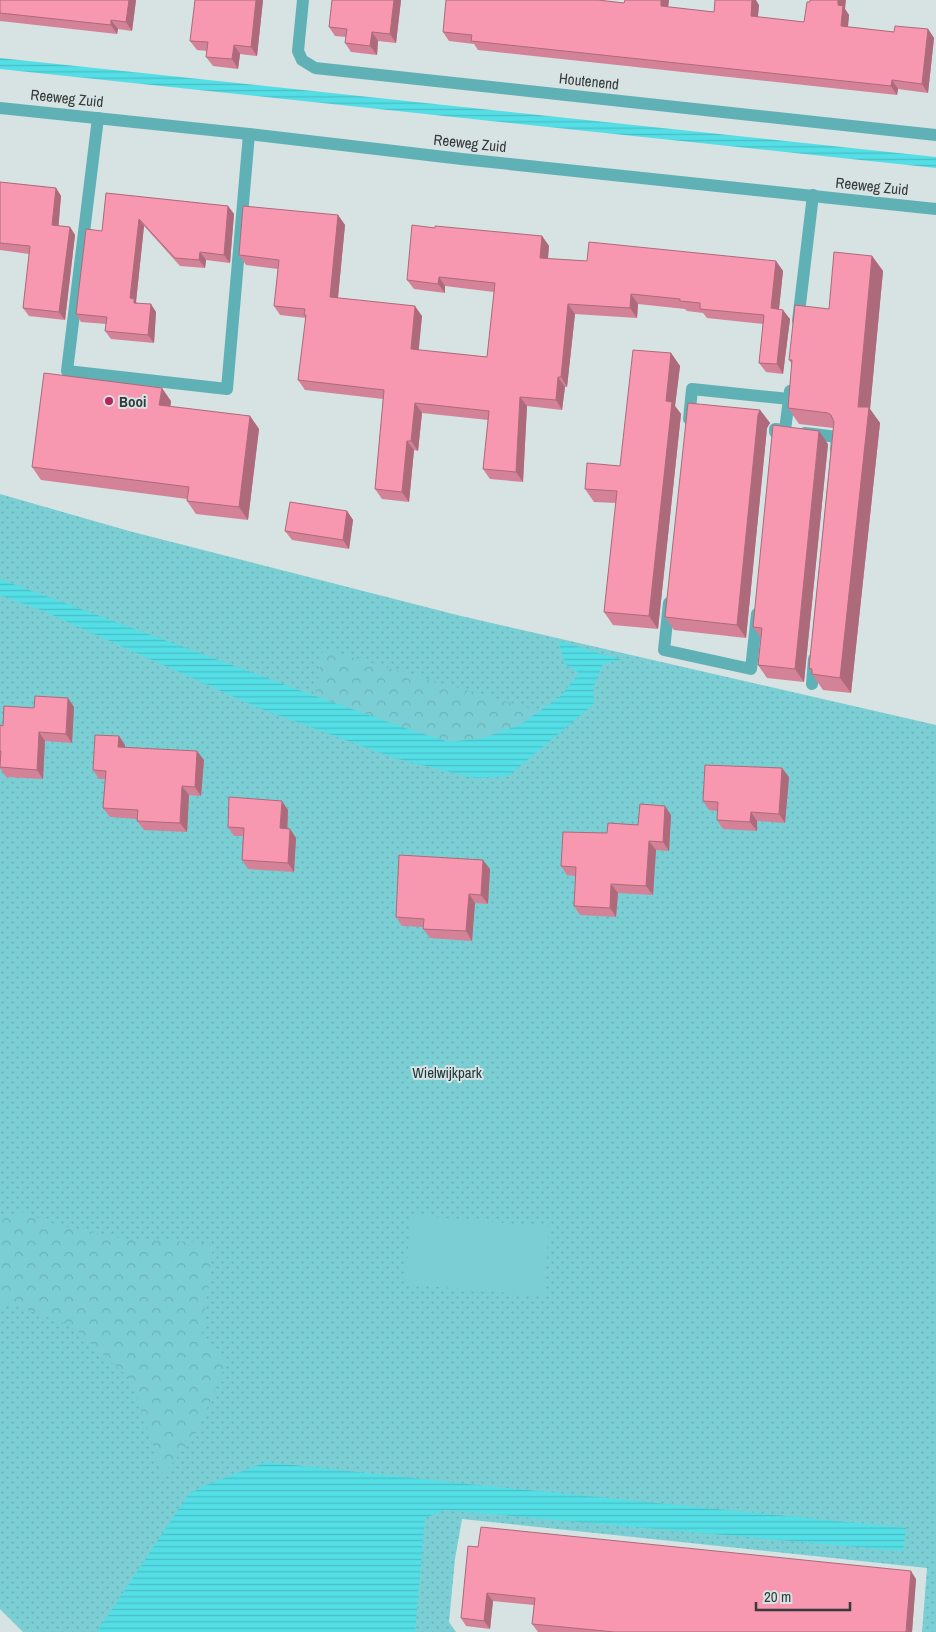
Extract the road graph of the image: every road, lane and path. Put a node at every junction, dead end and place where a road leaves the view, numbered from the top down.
1 (303, 0) edge
2 (0, 108) edge
3 (98, 118) junction
4 (249, 134) junction
5 (936, 135) edge
6 (813, 196) junction
7 (936, 209) edge
8 (797, 331) edge
9 (791, 379) edge
10 (789, 399) junction
11 (688, 428) edge
12 (786, 430) junction
13 (773, 448) edge
14 (834, 467) edge
15 (670, 592) edge
16 (758, 602) edge
17 (816, 644) edge
18 (812, 684) edge

1 - 5 street, Houtenend
2 - 3 street, Reeweg Zuid
3 - 4 street, Reeweg Zuid
3 - 4 street
4 - 6 street, Reeweg Zuid
6 - 7 street, Reeweg Zuid
6 - 8 street
9 - 10 street
10 - 11 street
10 - 12 street
12 - 13 street
12 - 14 street
15 - 16 street
17 - 18 street

